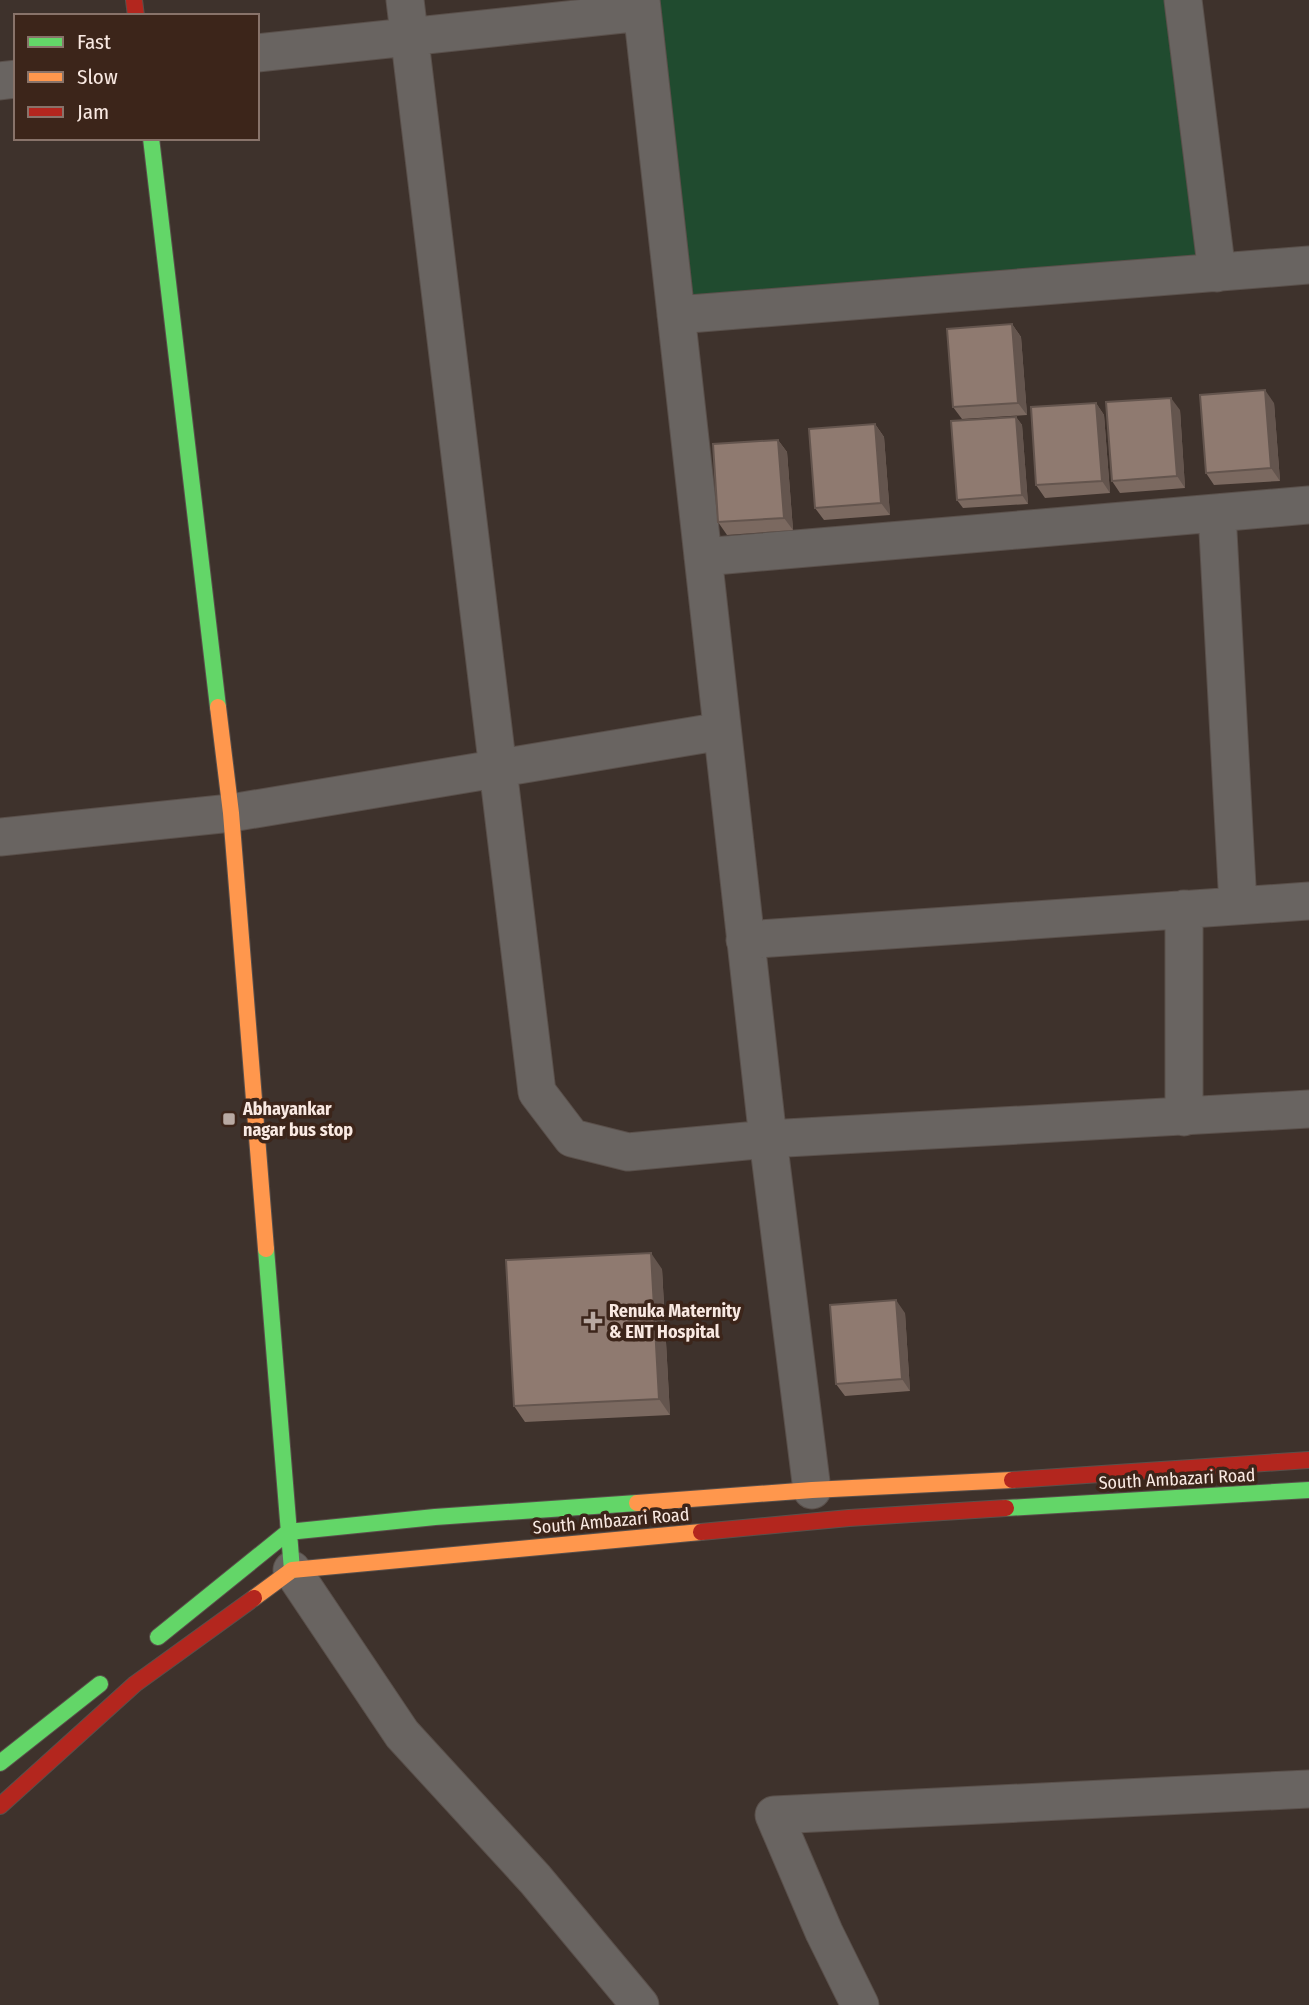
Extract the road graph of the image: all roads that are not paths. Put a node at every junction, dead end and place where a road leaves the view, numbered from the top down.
1 (405, 0) edge
2 (1183, 0) edge
3 (642, 6) edge
4 (408, 37) junction
5 (259, 53) edge
6 (151, 140) edge
7 (1309, 265) edge
8 (1217, 272) junction
9 (676, 315) junction
10 (1309, 505) edge
11 (1217, 513) junction
12 (703, 557) junction
13 (722, 731) junction
14 (497, 769) junction
15 (231, 813) junction
16 (0, 837) edge
17 (1309, 901) edge
18 (1238, 905) junction
19 (1184, 909) junction
20 (745, 940) junction
21 (1309, 1109) edge
22 (1184, 1117) junction
23 (768, 1139) junction
24 (1309, 1460) edge
25 (812, 1490) junction
26 (1309, 1490) edge
27 (288, 1532) junction
28 (292, 1570) junction
29 (142, 1650) dead end
30 (111, 1675) dead end
31 (0, 1763) edge
32 (1309, 1789) edge
33 (0, 1806) edge
34 (640, 2005) edge
35 (860, 2005) edge

1 - 4 street
2 - 8 street
3 - 4 street
3 - 9 street
4 - 5 street
4 - 14 street
6 - 15 main road
7 - 8 street
8 - 9 street
9 - 12 street
10 - 11 street
11 - 12 street
11 - 18 street
12 - 13 street
13 - 14 street
13 - 20 street
14 - 15 street
14 - 23 street
15 - 16 street
15 - 27 main road
17 - 18 street
18 - 19 street
19 - 20 street
19 - 22 street
20 - 23 street
21 - 22 street
22 - 23 street
23 - 25 street
24 - 25 main road, South Ambazari Road
25 - 27 main road, South Ambazari Road
26 - 28 main road, South Ambazari Road
27 - 28 main road
27 - 29 main road
28 - 33 main road
28 - 34 street
30 - 31 main road
32 - 35 street

